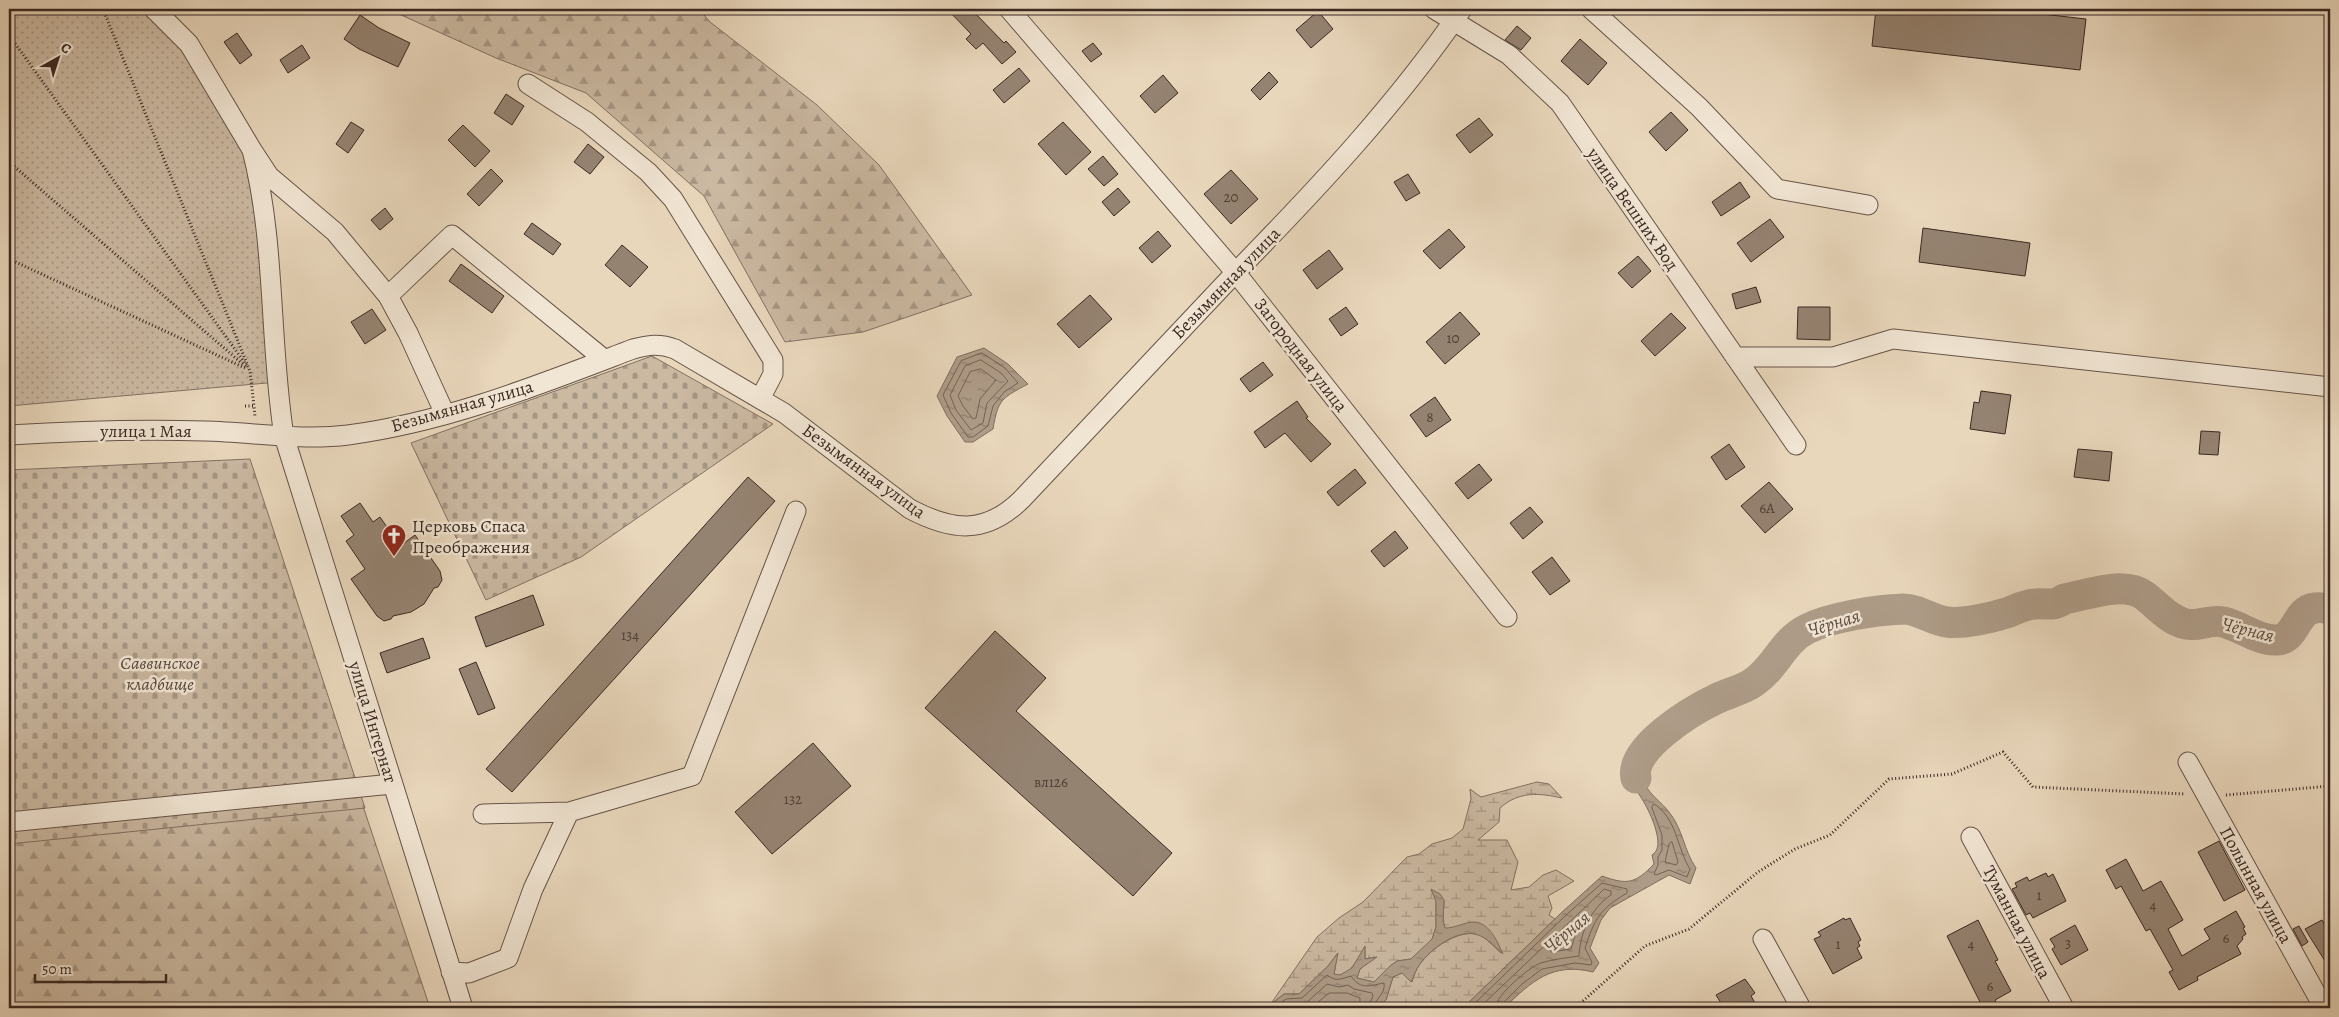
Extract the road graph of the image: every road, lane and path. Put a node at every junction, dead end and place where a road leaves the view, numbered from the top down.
1 (103, 9) edge
2 (154, 9) edge
3 (1009, 9) edge
4 (1434, 9) edge
5 (1591, 9) edge
6 (1458, 14) edge
7 (9, 34) edge
8 (528, 84) dead end
9 (252, 150) junction
10 (9, 162) edge
11 (1868, 205) dead end
12 (9, 259) edge
13 (1236, 273) junction
14 (388, 296) junction
15 (1735, 357) junction
16 (605, 360) junction
17 (250, 371) junction
18 (2330, 387) edge
19 (760, 399) junction
20 (254, 406) dead end
21 (444, 414) junction
22 (9, 435) edge
23 (284, 436) junction
24 (1796, 445) dead end
25 (796, 511) dead end
26 (1506, 617) dead end
27 (2188, 762) dead end
28 (392, 784) junction
29 (2330, 786) edge
30 (2195, 795) dead end
31 (2224, 795) dead end
32 (569, 812) junction
33 (483, 814) dead end
34 (9, 822) edge
35 (1971, 837) dead end
36 (1763, 939) dead end
37 (451, 972) junction
38 (462, 1008) edge
39 (1575, 1008) edge
40 (1801, 1008) edge
41 (2064, 1008) edge
42 (2324, 1008) edge

1 - 17 path
2 - 9 street
3 - 13 street, Загородная улица
4 - 6 street, улица Вешних Вод
5 - 11 street
6 - 13 street, Безымянная улица
6 - 15 street, улица Вешних Вод
7 - 17 path
8 - 19 street
9 - 14 street
9 - 23 street, улица Интернат
10 - 17 path
12 - 17 path
13 - 19 street, Безымянная улица
13 - 26 street, Загородная улица
14 - 16 street
14 - 21 street
15 - 18 street
15 - 24 street, улица Вешних Вод
16 - 19 street, Безымянная улица
16 - 21 street, Безымянная улица
17 - 20 path
21 - 23 street, Безымянная улица
22 - 23 street, улица 1 Мая
23 - 28 street, улица Интернат
25 - 32 street
27 - 42 street, Полынная улица
28 - 34 street
28 - 37 street, улица Интернат
29 - 31 path
30 - 39 path
32 - 33 street
32 - 37 street
35 - 41 street, Туманная улица
36 - 40 street
37 - 38 street, улица Интернат

